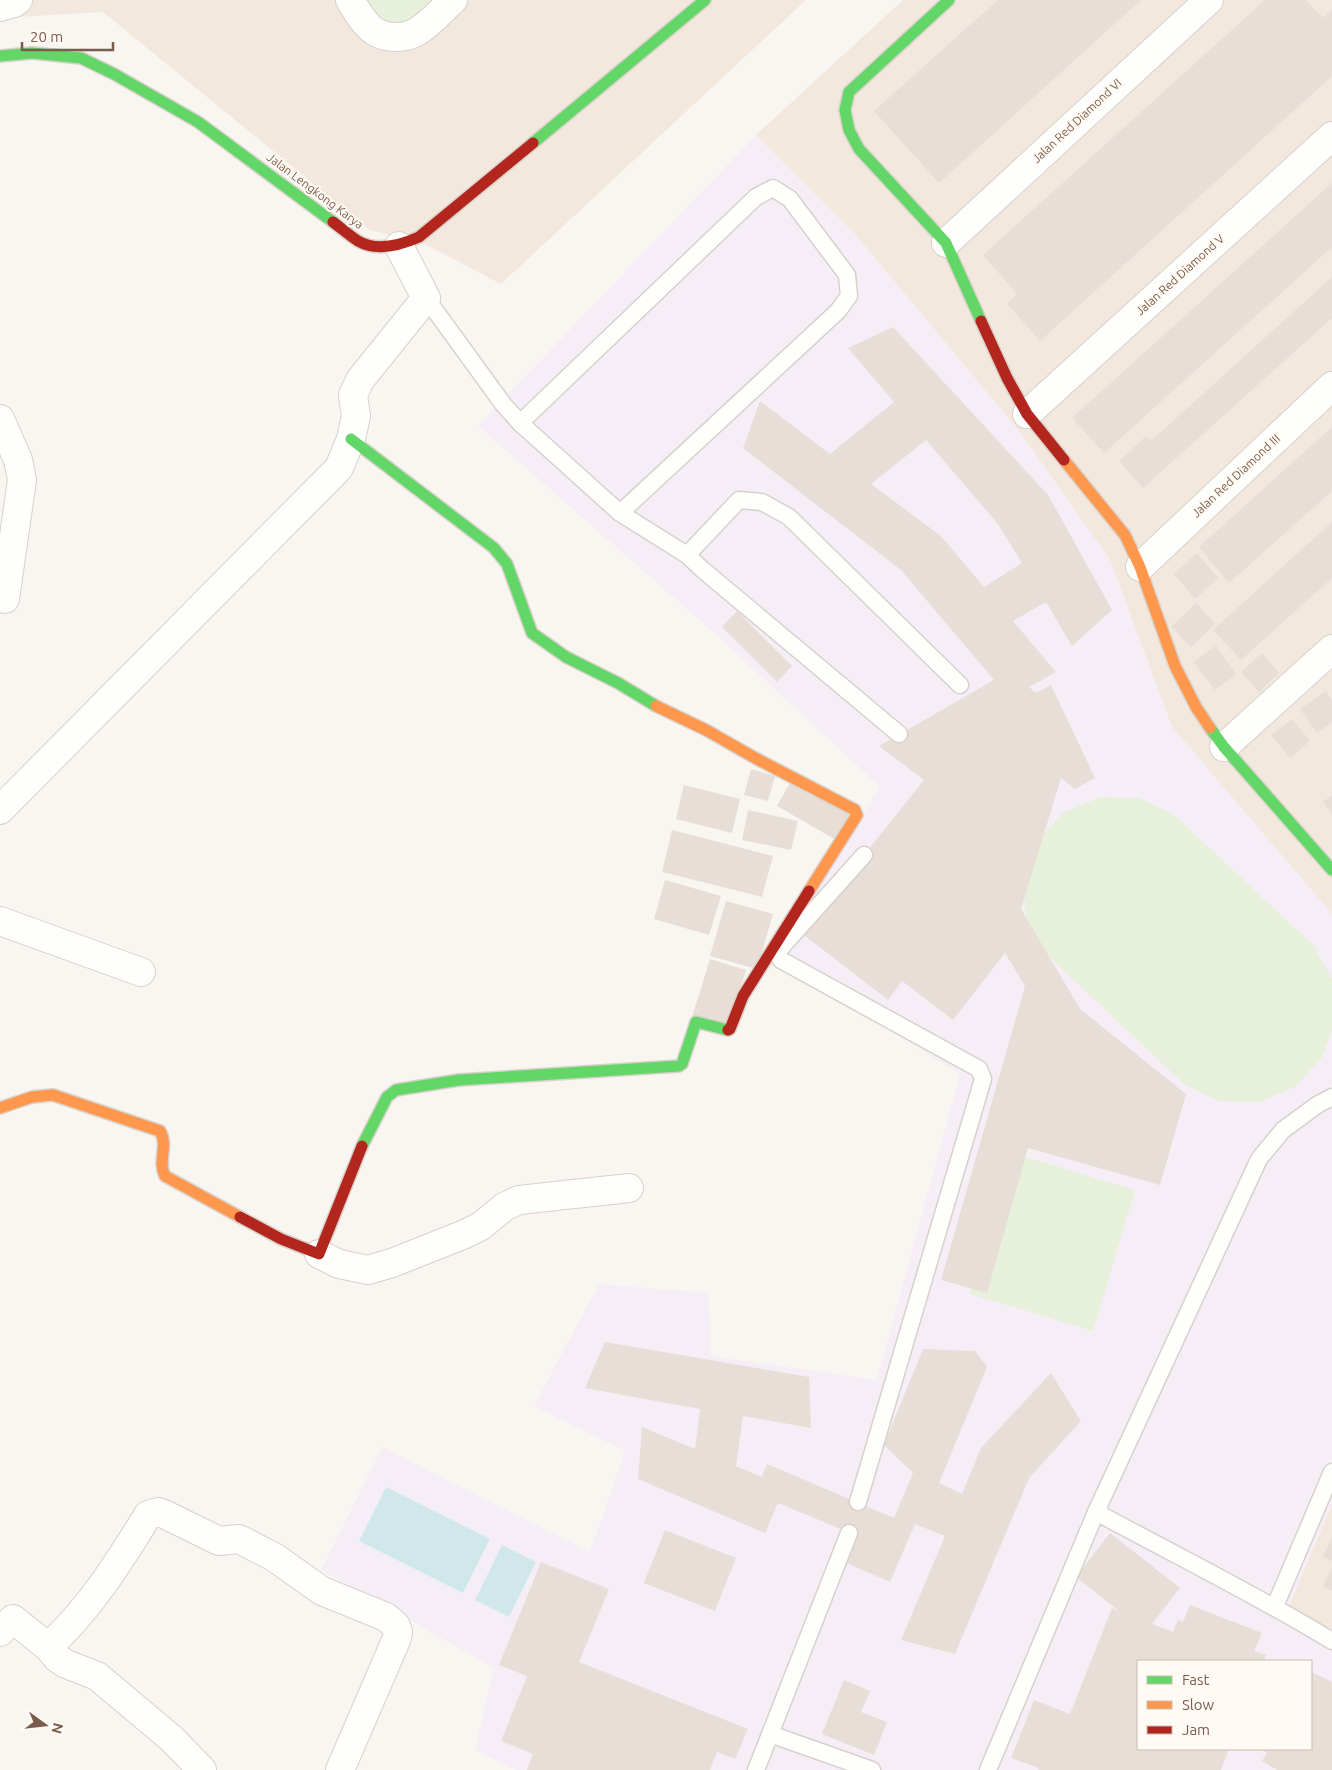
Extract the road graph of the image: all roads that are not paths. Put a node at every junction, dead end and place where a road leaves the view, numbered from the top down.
1 (350, 0) edge
2 (453, 0) edge
3 (705, 0) edge
4 (949, 0) edge
5 (1209, 0) edge
6 (0, 56) edge
7 (1332, 136) edge
8 (946, 243) junction
9 (399, 246) junction
10 (432, 306) junction
11 (1332, 386) edge
12 (1027, 414) junction
13 (0, 419) edge
14 (520, 423) junction
15 (351, 439) junction
16 (620, 513) junction
17 (687, 555) junction
18 (1140, 567) junction
19 (5, 599) dead end
20 (1332, 649) edge
21 (960, 685) dead end
22 (899, 734) dead end
23 (1224, 747) junction
24 (0, 810) edge
25 (864, 855) dead end
26 (1332, 870) edge
27 (0, 921) edge
28 (141, 972) dead end
29 (1332, 1097) edge
30 (0, 1108) edge
31 (630, 1188) dead end
32 (319, 1254) junction
33 (1332, 1472) edge
34 (858, 1502) dead end
35 (1096, 1512) junction
36 (849, 1533) dead end
37 (1275, 1606) junction
38 (4, 1620) edge
39 (1332, 1641) edge
40 (48, 1647) junction
41 (770, 1734) junction
42 (202, 1770) edge
43 (340, 1770) edge
44 (756, 1770) edge
45 (872, 1770) edge
46 (988, 1770) edge

1 - 2 street
3 - 9 street, Jalan Lengkong Karya
4 - 8 street
5 - 8 street, Jalan Red Diamond VI
6 - 9 street, Jalan Lengkong Karya
7 - 12 street, Jalan Red Diamond V
8 - 12 street
9 - 10 street
10 - 14 lane
10 - 15 street
11 - 18 street, Jalan Red Diamond III
12 - 18 street
13 - 19 street
14 - 16 lane
14 - 16 lane
15 - 24 street
15 - 32 street
16 - 17 lane
17 - 21 lane
17 - 22 lane
18 - 23 street
20 - 23 street
23 - 26 street
25 - 34 lane
27 - 28 street
29 - 35 lane
30 - 32 street
31 - 32 street
33 - 37 lane
35 - 37 lane
35 - 46 lane
36 - 41 lane
37 - 39 lane
38 - 40 street
40 - 42 street
40 - 43 street
41 - 44 lane
41 - 45 lane

